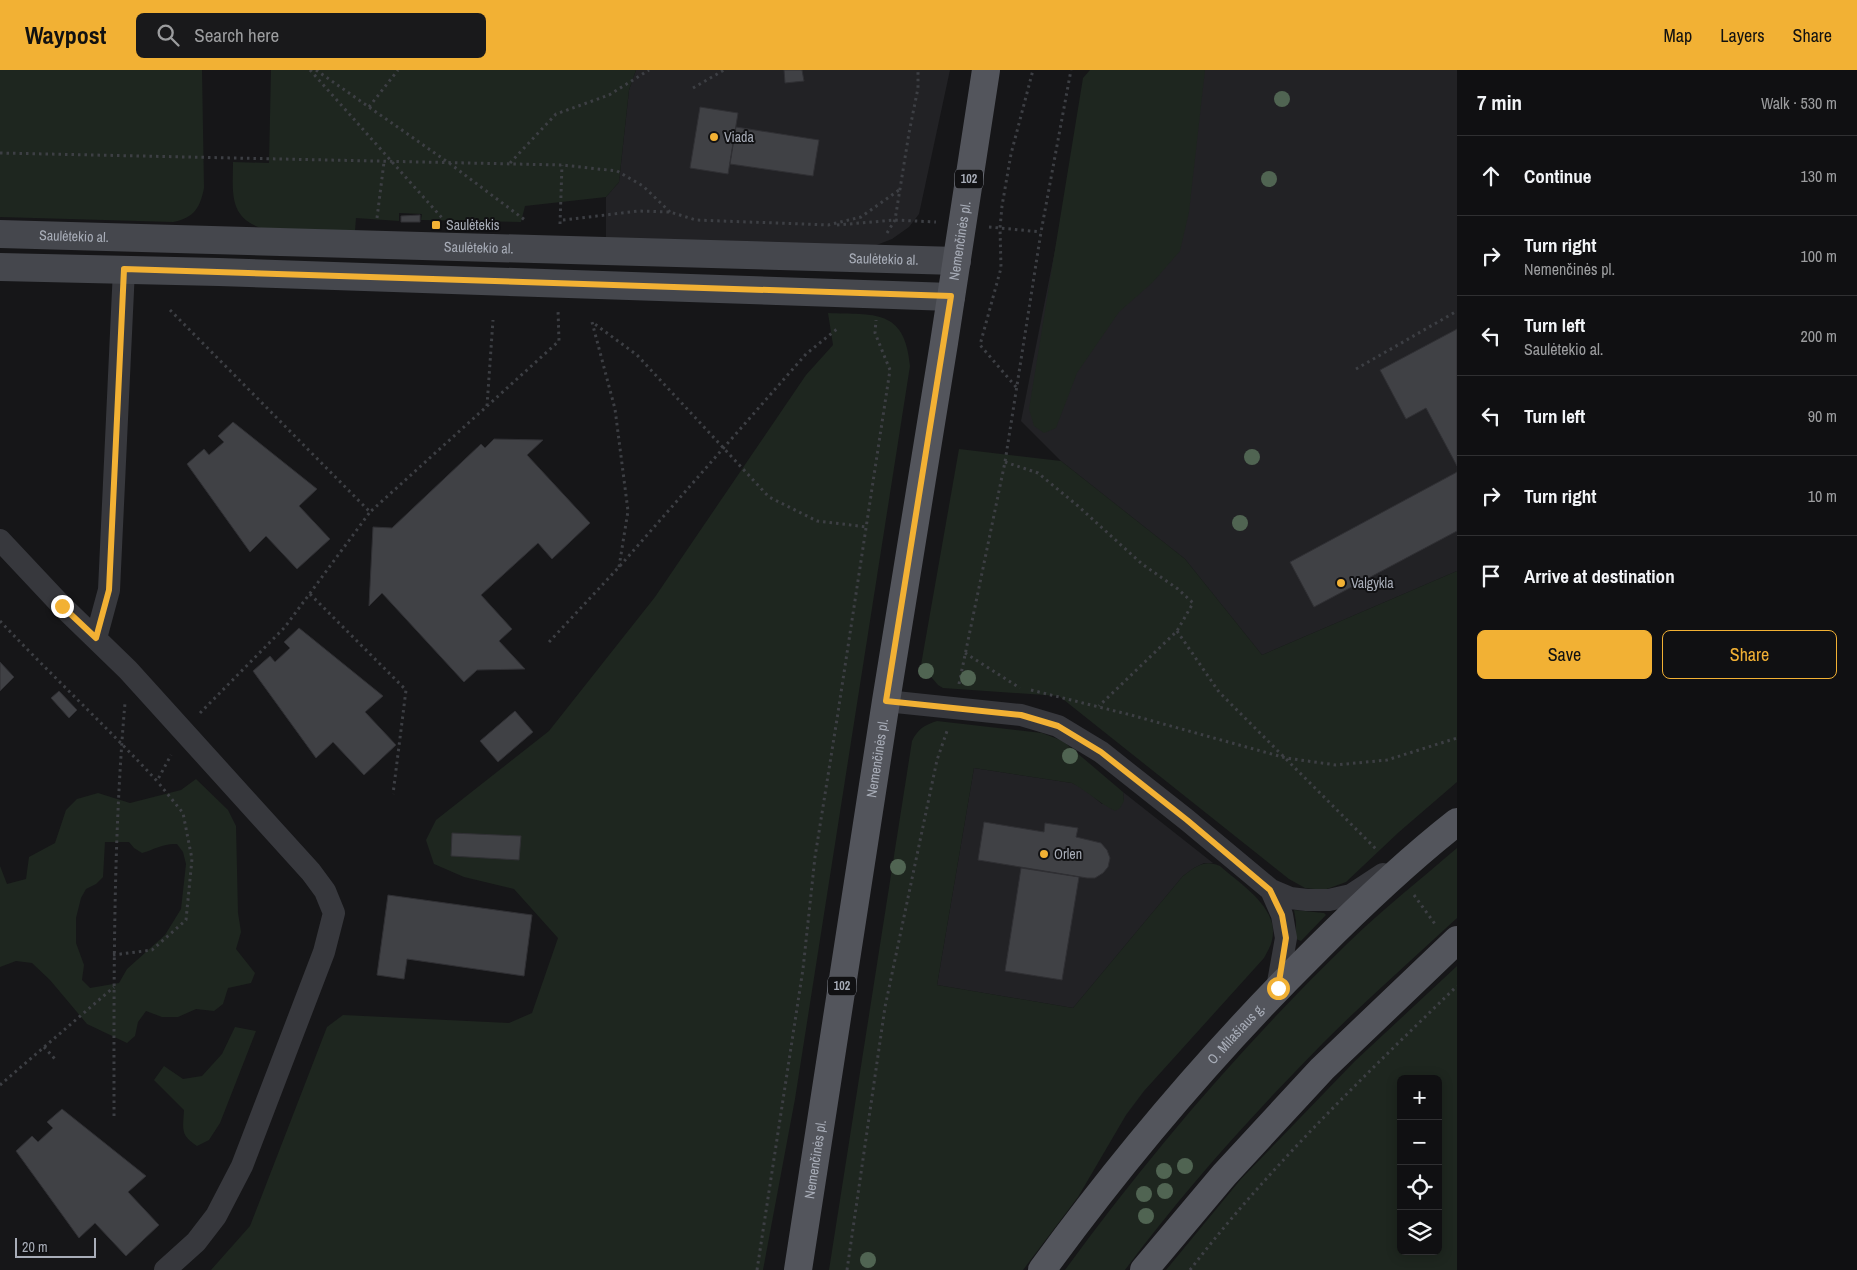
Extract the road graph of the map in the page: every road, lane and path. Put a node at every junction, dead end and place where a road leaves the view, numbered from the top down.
1 (310, 70) edge
2 (316, 70) edge
3 (398, 70) edge
4 (649, 70) edge
5 (724, 70) edge
6 (918, 70) edge
7 (986, 70) edge
8 (1033, 70) edge
9 (1071, 70) edge
10 (693, 88) dead end
11 (918, 88) dead end
12 (369, 107) junction
13 (0, 153) edge
14 (384, 162) junction
15 (392, 162) junction
16 (449, 163) junction
17 (510, 164) junction
18 (900, 190) dead end
19 (670, 212) junction
20 (553, 221) dead end
21 (377, 223) dead end
22 (438, 223) dead end
23 (521, 224) dead end
24 (0, 234) edge
25 (957, 261) junction
26 (0, 267) edge
27 (124, 269) junction
28 (951, 296) junction
29 (170, 310) dead end
30 (1457, 311) edge
31 (493, 320) dead end
32 (558, 322) dead end
33 (837, 329) dead end
34 (1356, 369) dead end
35 (890, 370) dead end
36 (1017, 387) junction
37 (487, 406) junction
38 (723, 448) junction
39 (1005, 462) junction
40 (370, 512) junction
41 (867, 527) junction
42 (0, 540) edge
43 (618, 567) junction
44 (310, 594) junction
45 (0, 621) edge
46 (1177, 631) junction
47 (96, 638) junction
48 (549, 642) dead end
49 (965, 653) junction
50 (128, 670) junction
51 (886, 701) junction
52 (1098, 706) junction
53 (954, 708) junction
54 (183, 731) junction
55 (1457, 738) edge
56 (121, 742) junction
57 (1286, 758) junction
58 (157, 781) junction
59 (393, 794) dead end
60 (1457, 822) edge
61 (1395, 870) junction
62 (1270, 890) junction
63 (1454, 942) edge
64 (113, 955) junction
65 (1457, 986) edge
66 (114, 987) junction
67 (1278, 988) junction
68 (44, 1047) junction
69 (55, 1059) dead end
70 (0, 1085) edge
71 (114, 1116) dead end
72 (165, 1270) edge
73 (757, 1270) edge
74 (798, 1270) edge
75 (847, 1270) edge
76 (1042, 1270) edge
77 (1144, 1270) edge
78 (1190, 1270) edge

1 - 15 path
2 - 12 path
3 - 12 path
4 - 17 path
5 - 10 path
6 - 11 path
7 - 25 main road, Nemenčinės pl. / 102
8 - 36 path
9 - 36 path
12 - 16 path
13 - 14 path
14 - 15 path
14 - 21 path
15 - 16 path
15 - 22 path
16 - 17 path
16 - 23 path
17 - 19 path
18 - 19 path
19 - 20 path
24 - 25 main road, Saulėtekio al.
25 - 28 main road, Nemenčinės pl. / 102
26 - 27 main road
27 - 28 main road
27 - 47 street
28 - 51 main road, Nemenčinės pl. / 102
29 - 40 path
30 - 34 path
31 - 37 path
32 - 37 path
33 - 38 path
35 - 41 path
36 - 39 path
37 - 40 path
38 - 41 path
38 - 43 path
38 - 43 path
39 - 46 path
39 - 49 path
40 - 44 path
41 - 73 path
42 - 47 street
43 - 48 path
44 - 54 path
44 - 59 path
45 - 56 path
46 - 52 path
46 - 57 path
47 - 50 street
49 - 52 path
49 - 53 path
50 - 54 street
50 - 56 path
51 - 53 street
51 - 74 main road, Nemenčinės pl. / 102
52 - 57 path
53 - 62 street
53 - 75 path
54 - 58 path
54 - 72 street
55 - 57 path
56 - 58 path
56 - 64 path
57 - 61 path
58 - 64 path
60 - 61 main road, O. Milašiaus g.
61 - 62 street
61 - 63 path
61 - 67 main road, O. Milašiaus g.
62 - 67 street
63 - 77 main road
64 - 66 path
65 - 78 path
66 - 68 path
66 - 71 path
67 - 76 main road, O. Milašiaus g.
68 - 69 path
68 - 70 path

